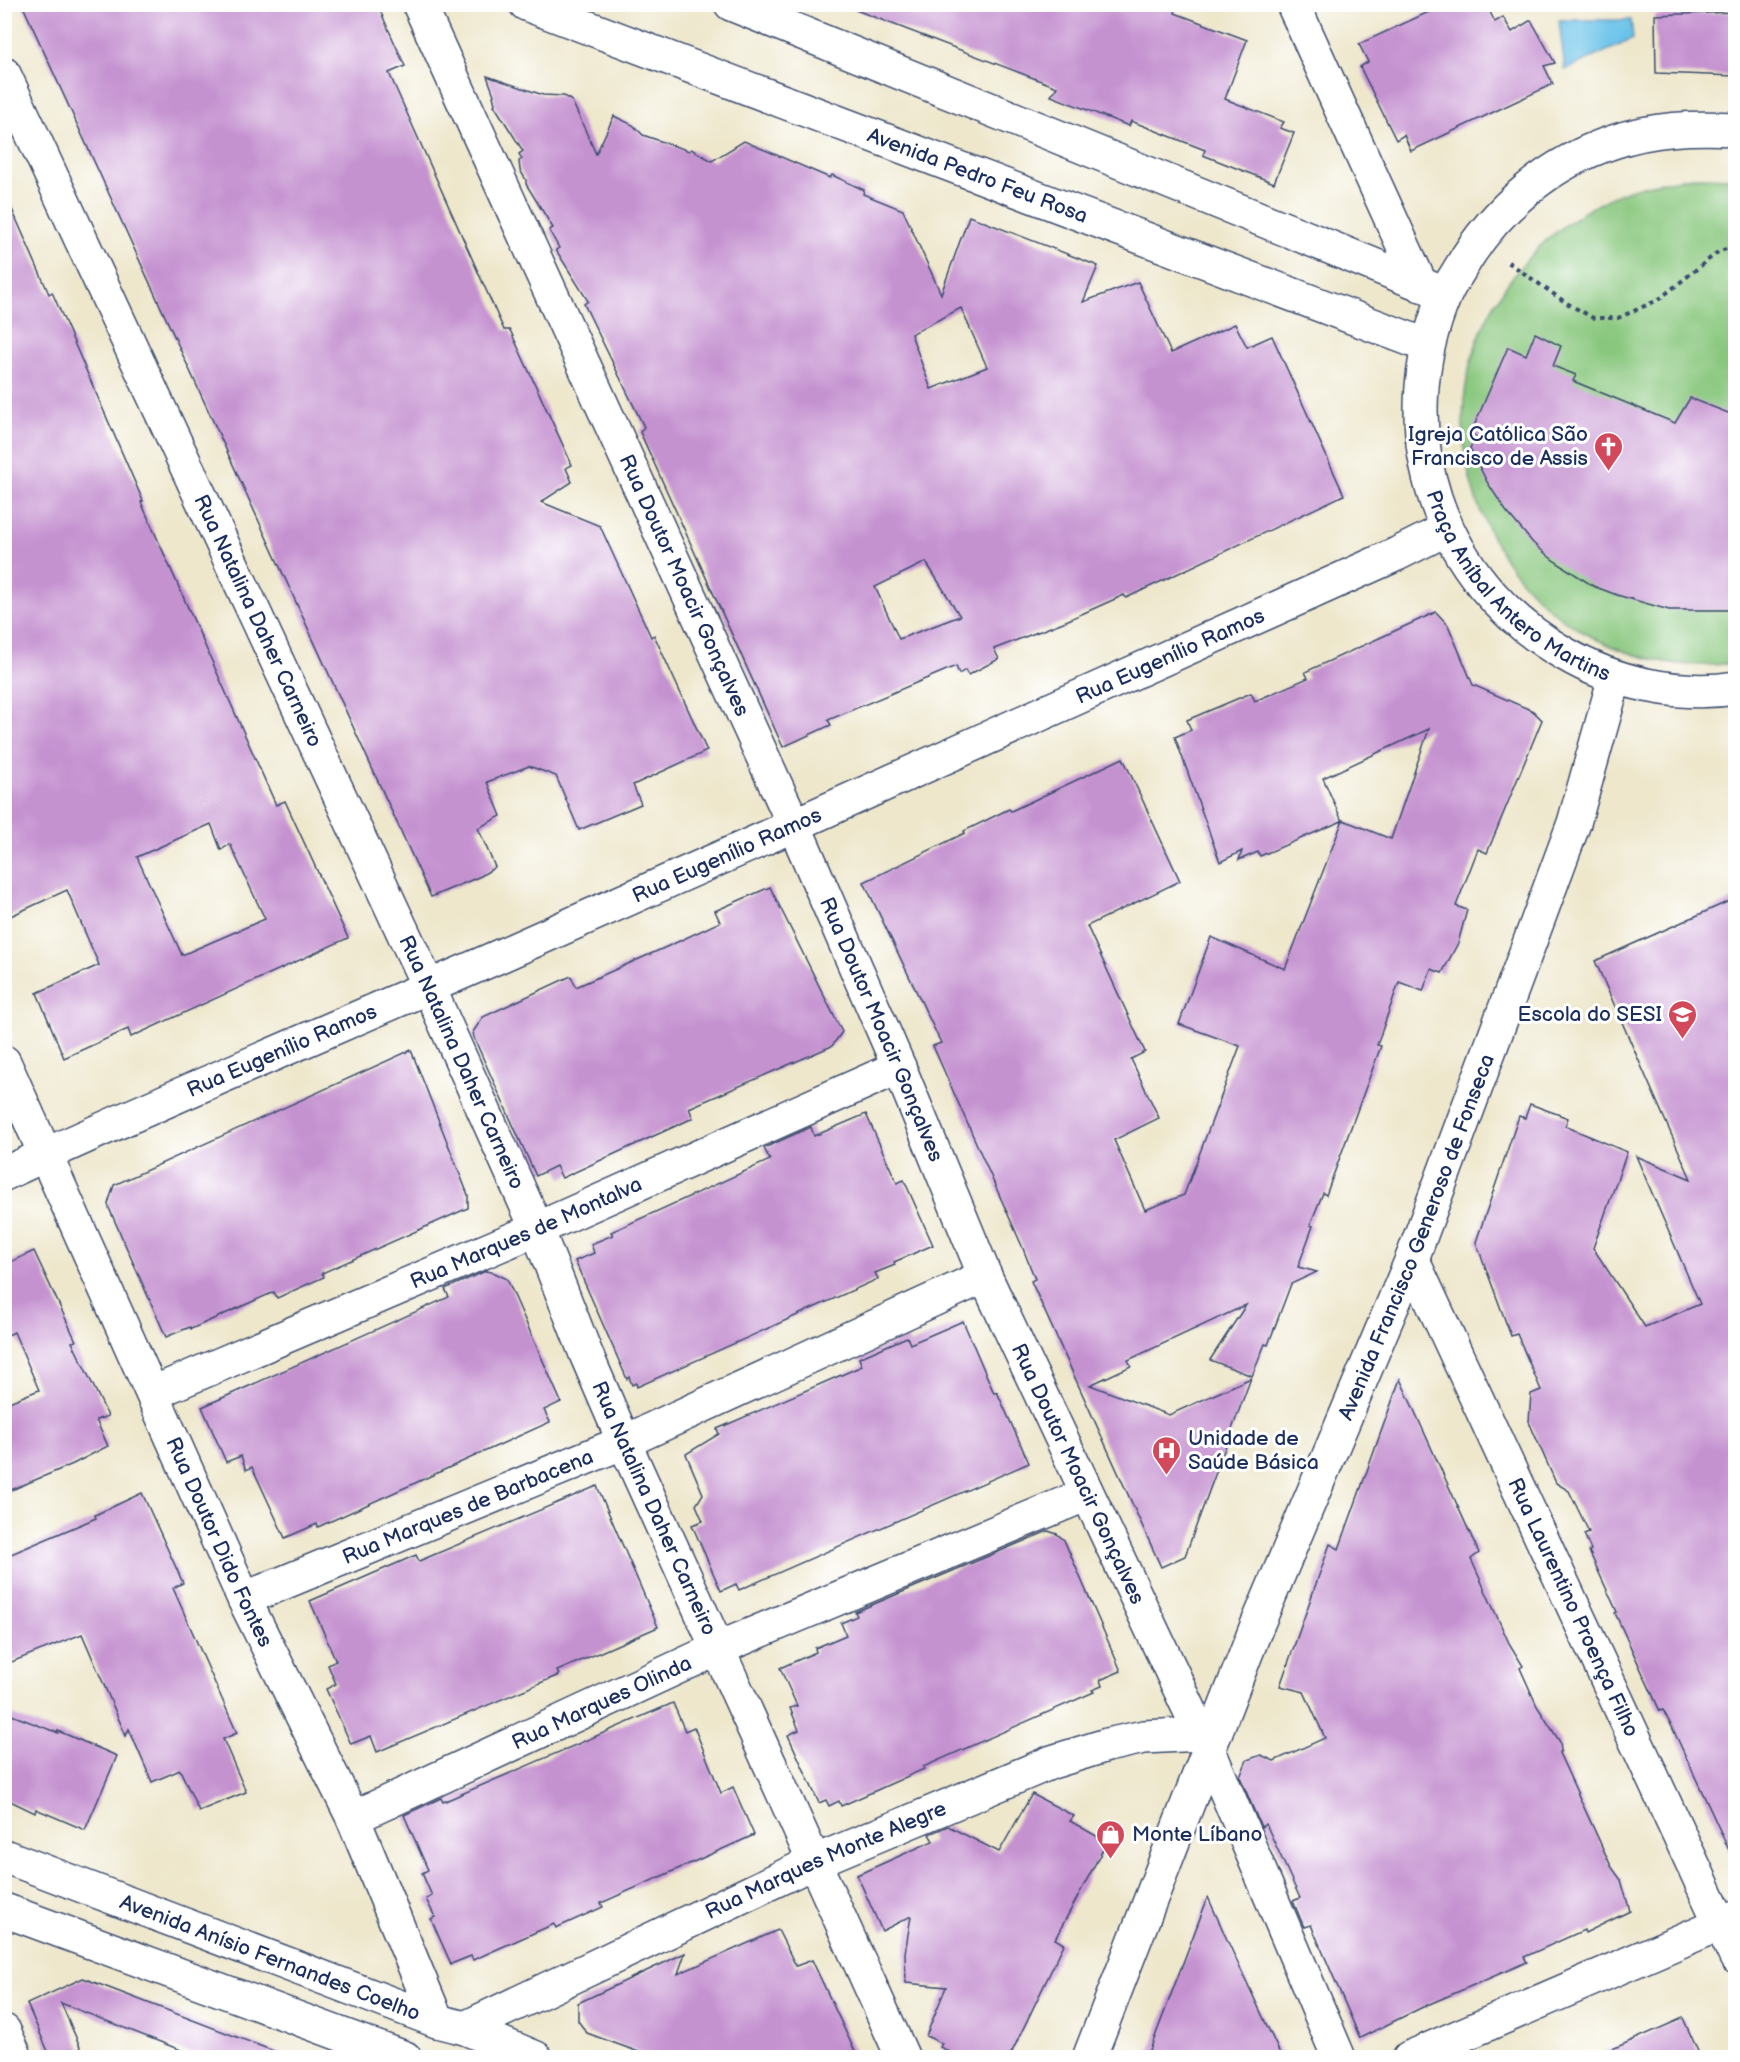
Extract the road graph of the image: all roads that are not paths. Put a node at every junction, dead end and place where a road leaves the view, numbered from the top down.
1 (419, 4) edge
2 (526, 4) edge
3 (731, 4) edge
4 (1293, 4) edge
5 (4, 74) edge
6 (1736, 129) edge
7 (1433, 290) junction
8 (1428, 346) junction
9 (1447, 529) junction
10 (1615, 677) junction
11 (1736, 688) edge
12 (794, 825) junction
13 (429, 987) junction
14 (4, 1062) edge
15 (899, 1067) junction
16 (45, 1155) junction
17 (4, 1174) edge
18 (537, 1229) junction
19 (1412, 1259) junction
20 (985, 1276) junction
21 (153, 1393) junction
22 (624, 1442) junction
23 (1087, 1494) junction
24 (244, 1599) junction
25 (717, 1649) junction
26 (1205, 1743) junction
27 (353, 1818) junction
28 (4, 1857) edge
29 (814, 1862) junction
30 (4, 1910) edge
31 (1728, 1920) edge
32 (1736, 1957) edge
33 (451, 2025) junction
34 (4, 2031) edge
35 (16, 2058) edge
36 (405, 2058) edge
37 (536, 2058) edge
38 (903, 2058) edge
39 (1089, 2058) edge
40 (1339, 2058) edge
41 (1409, 2058) edge

1 - 12 street, Rua Doutor Moacir Gonçalves
2 - 8 street, Avenida Pedro Feu Rosa
3 - 7 street
4 - 7 street
5 - 13 street, Rua Natalina Daher Carneiro
6 - 7 street, Praça Aníbal Antero Martins
7 - 8 street, Praça Aníbal Antero Martins
8 - 9 street, Praça Aníbal Antero Martins
9 - 10 street, Praça Aníbal Antero Martins
9 - 12 street, Rua Eugenílio Ramos
10 - 11 street, Praça Aníbal Antero Martins
10 - 19 street, Avenida Francisco Generoso de Fonseca
12 - 13 street, Rua Eugenílio Ramos
12 - 15 street, Rua Doutor Moacir Gonçalves
13 - 16 street, Rua Eugenílio Ramos
13 - 18 street, Rua Natalina Daher Carneiro
14 - 16 street, Rua Doutor Dido Fontes
15 - 18 street, Rua Marques de Montalva
15 - 20 street, Rua Doutor Moacir Gonçalves
16 - 17 street, Rua Eugenílio Ramos
16 - 21 street, Rua Doutor Dido Fontes
18 - 21 street, Rua Marques de Montalva
18 - 22 street, Rua Natalina Daher Carneiro
19 - 26 street, Avenida Francisco Generoso de Fonseca
19 - 31 street, Rua Laurentino Proença Filho
20 - 22 street, Rua Marques de Barbacena
20 - 23 street, Rua Doutor Moacir Gonçalves
21 - 24 street, Rua Doutor Dido Fontes
22 - 24 street, Rua Marques de Barbacena
22 - 25 street, Rua Natalina Daher Carneiro
23 - 25 street, Rua Marques Olinda
23 - 26 street, Rua Doutor Moacir Gonçalves
24 - 27 street, Rua Doutor Dido Fontes
25 - 27 street, Rua Marques Olinda
25 - 29 street, Rua Natalina Daher Carneiro
26 - 29 street, Rua Marques Monte Alegre
26 - 39 street, Avenida Francisco Generoso de Fonseca
26 - 40 street, Rua Doutor Moacir Gonçalves
27 - 33 street, Rua Doutor Dido Fontes
28 - 33 street, Avenida Anísio Fernandes Coelho
29 - 33 street, Rua Marques Monte Alegre
29 - 38 street, Rua Natalina Daher Carneiro
30 - 36 street
31 - 32 street, Rua Laurentino Proença Filho
31 - 41 street
33 - 37 street, Avenida Anísio Fernandes Coelho
34 - 35 street

